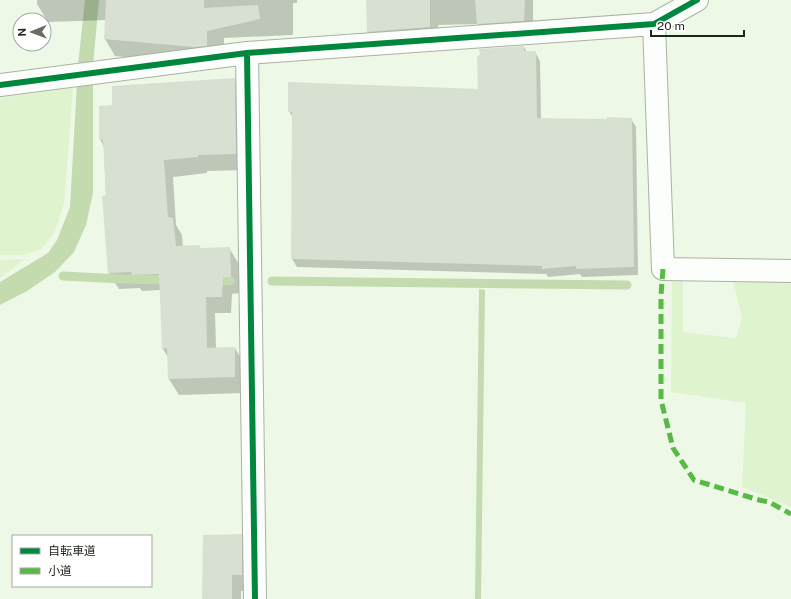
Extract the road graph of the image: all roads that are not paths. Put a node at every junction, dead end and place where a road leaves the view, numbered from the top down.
1 (697, 0) edge
2 (654, 24) junction
3 (247, 54) junction
4 (0, 85) edge
5 (791, 271) edge
6 (255, 599) edge

1 - 2 street
2 - 3 street
2 - 5 street
3 - 4 street
3 - 6 street

